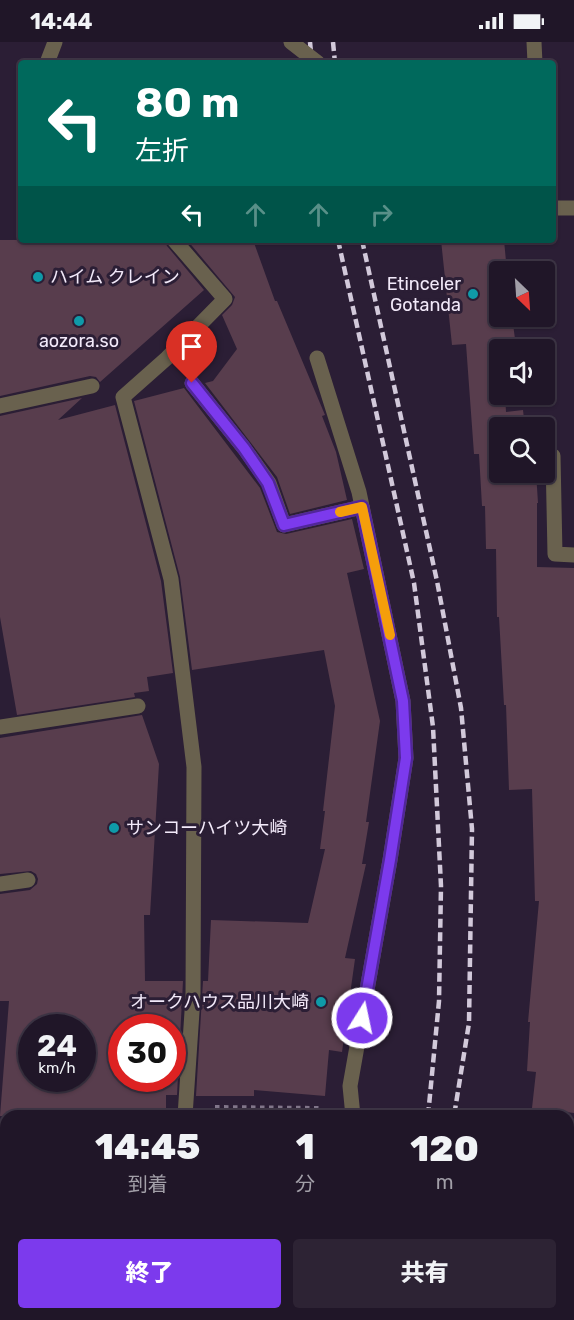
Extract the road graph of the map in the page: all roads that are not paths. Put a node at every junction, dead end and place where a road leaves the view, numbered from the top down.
1 (55, 42) edge
2 (291, 42) edge
3 (534, 42) edge
4 (48, 60) edge
5 (314, 60) edge
6 (536, 60) edge
7 (556, 208) edge
8 (574, 208) edge
9 (177, 243) edge
10 (317, 358) dead end
11 (192, 383) dead end
12 (92, 386) dead end
13 (0, 406) edge
14 (554, 483) edge
15 (362, 507) junction
16 (574, 555) edge
17 (138, 706) dead end
18 (0, 727) edge
19 (28, 880) dead end
20 (0, 884) edge
21 (186, 1110) edge
22 (353, 1110) edge

1 - 4 street
2 - 5 street, bridge
3 - 6 street
7 - 8 street
9 - 21 street
10 - 15 street
11 - 15 street
12 - 13 street
14 - 16 street
15 - 22 street
17 - 18 street
19 - 20 street

